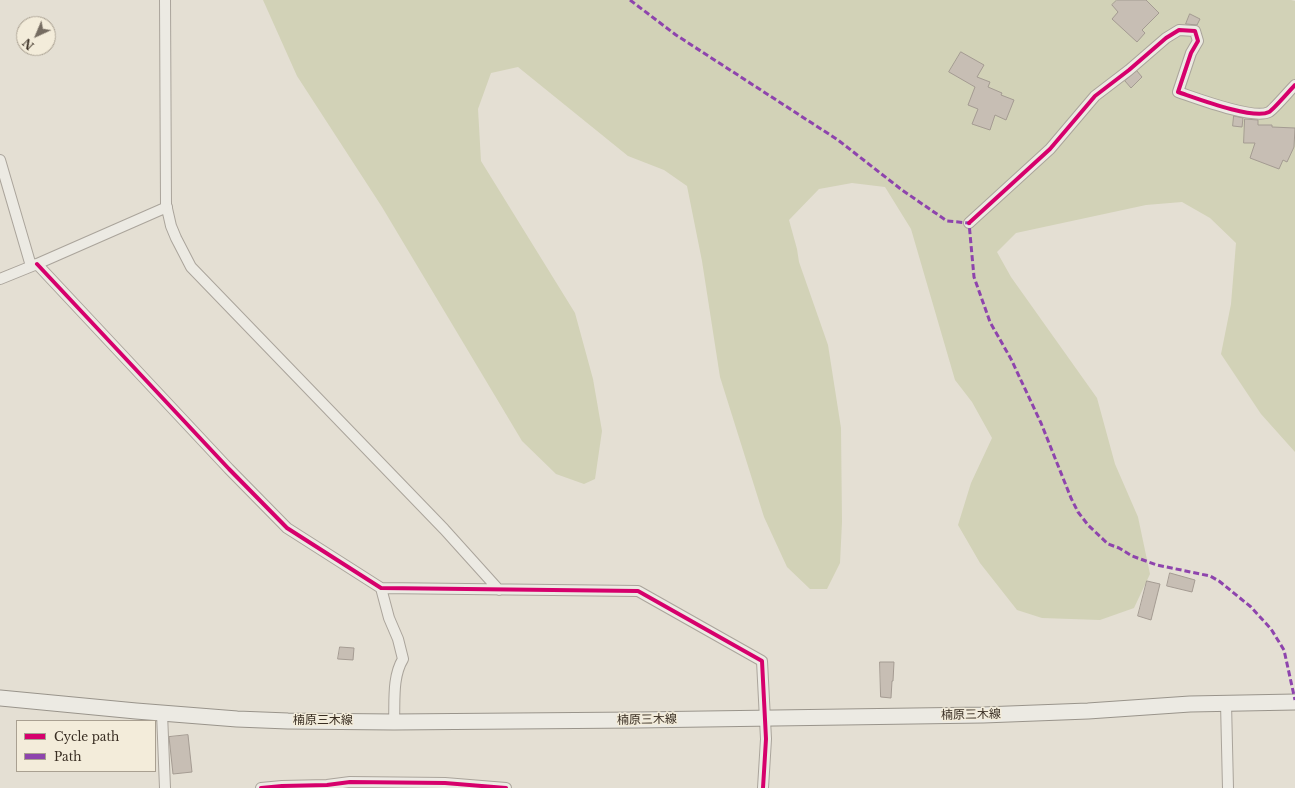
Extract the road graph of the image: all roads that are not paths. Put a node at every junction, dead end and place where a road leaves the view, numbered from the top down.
1 (165, 0) edge
2 (1295, 85) edge
3 (0, 160) edge
4 (167, 206) junction
5 (969, 223) dead end
6 (34, 265) junction
7 (0, 279) edge
8 (381, 588) junction
9 (499, 590) junction
10 (0, 698) edge
11 (1295, 702) edge
12 (1226, 703) junction
13 (162, 713) junction
14 (765, 718) junction
15 (394, 722) junction
16 (165, 788) edge
17 (261, 788) edge
18 (506, 788) edge
19 (763, 788) edge
20 (1228, 788) edge

1 - 4 street
2 - 5 street
3 - 6 street
4 - 6 street
4 - 9 street
6 - 7 street
6 - 8 street
8 - 9 street
8 - 15 street
9 - 14 street
10 - 13 main road, 楠原三木線
11 - 12 main road, 楠原三木線
12 - 14 main road, 楠原三木線
12 - 20 street
13 - 15 main road, 楠原三木線
13 - 16 street
14 - 15 main road, 楠原三木線
14 - 19 street
17 - 18 street

